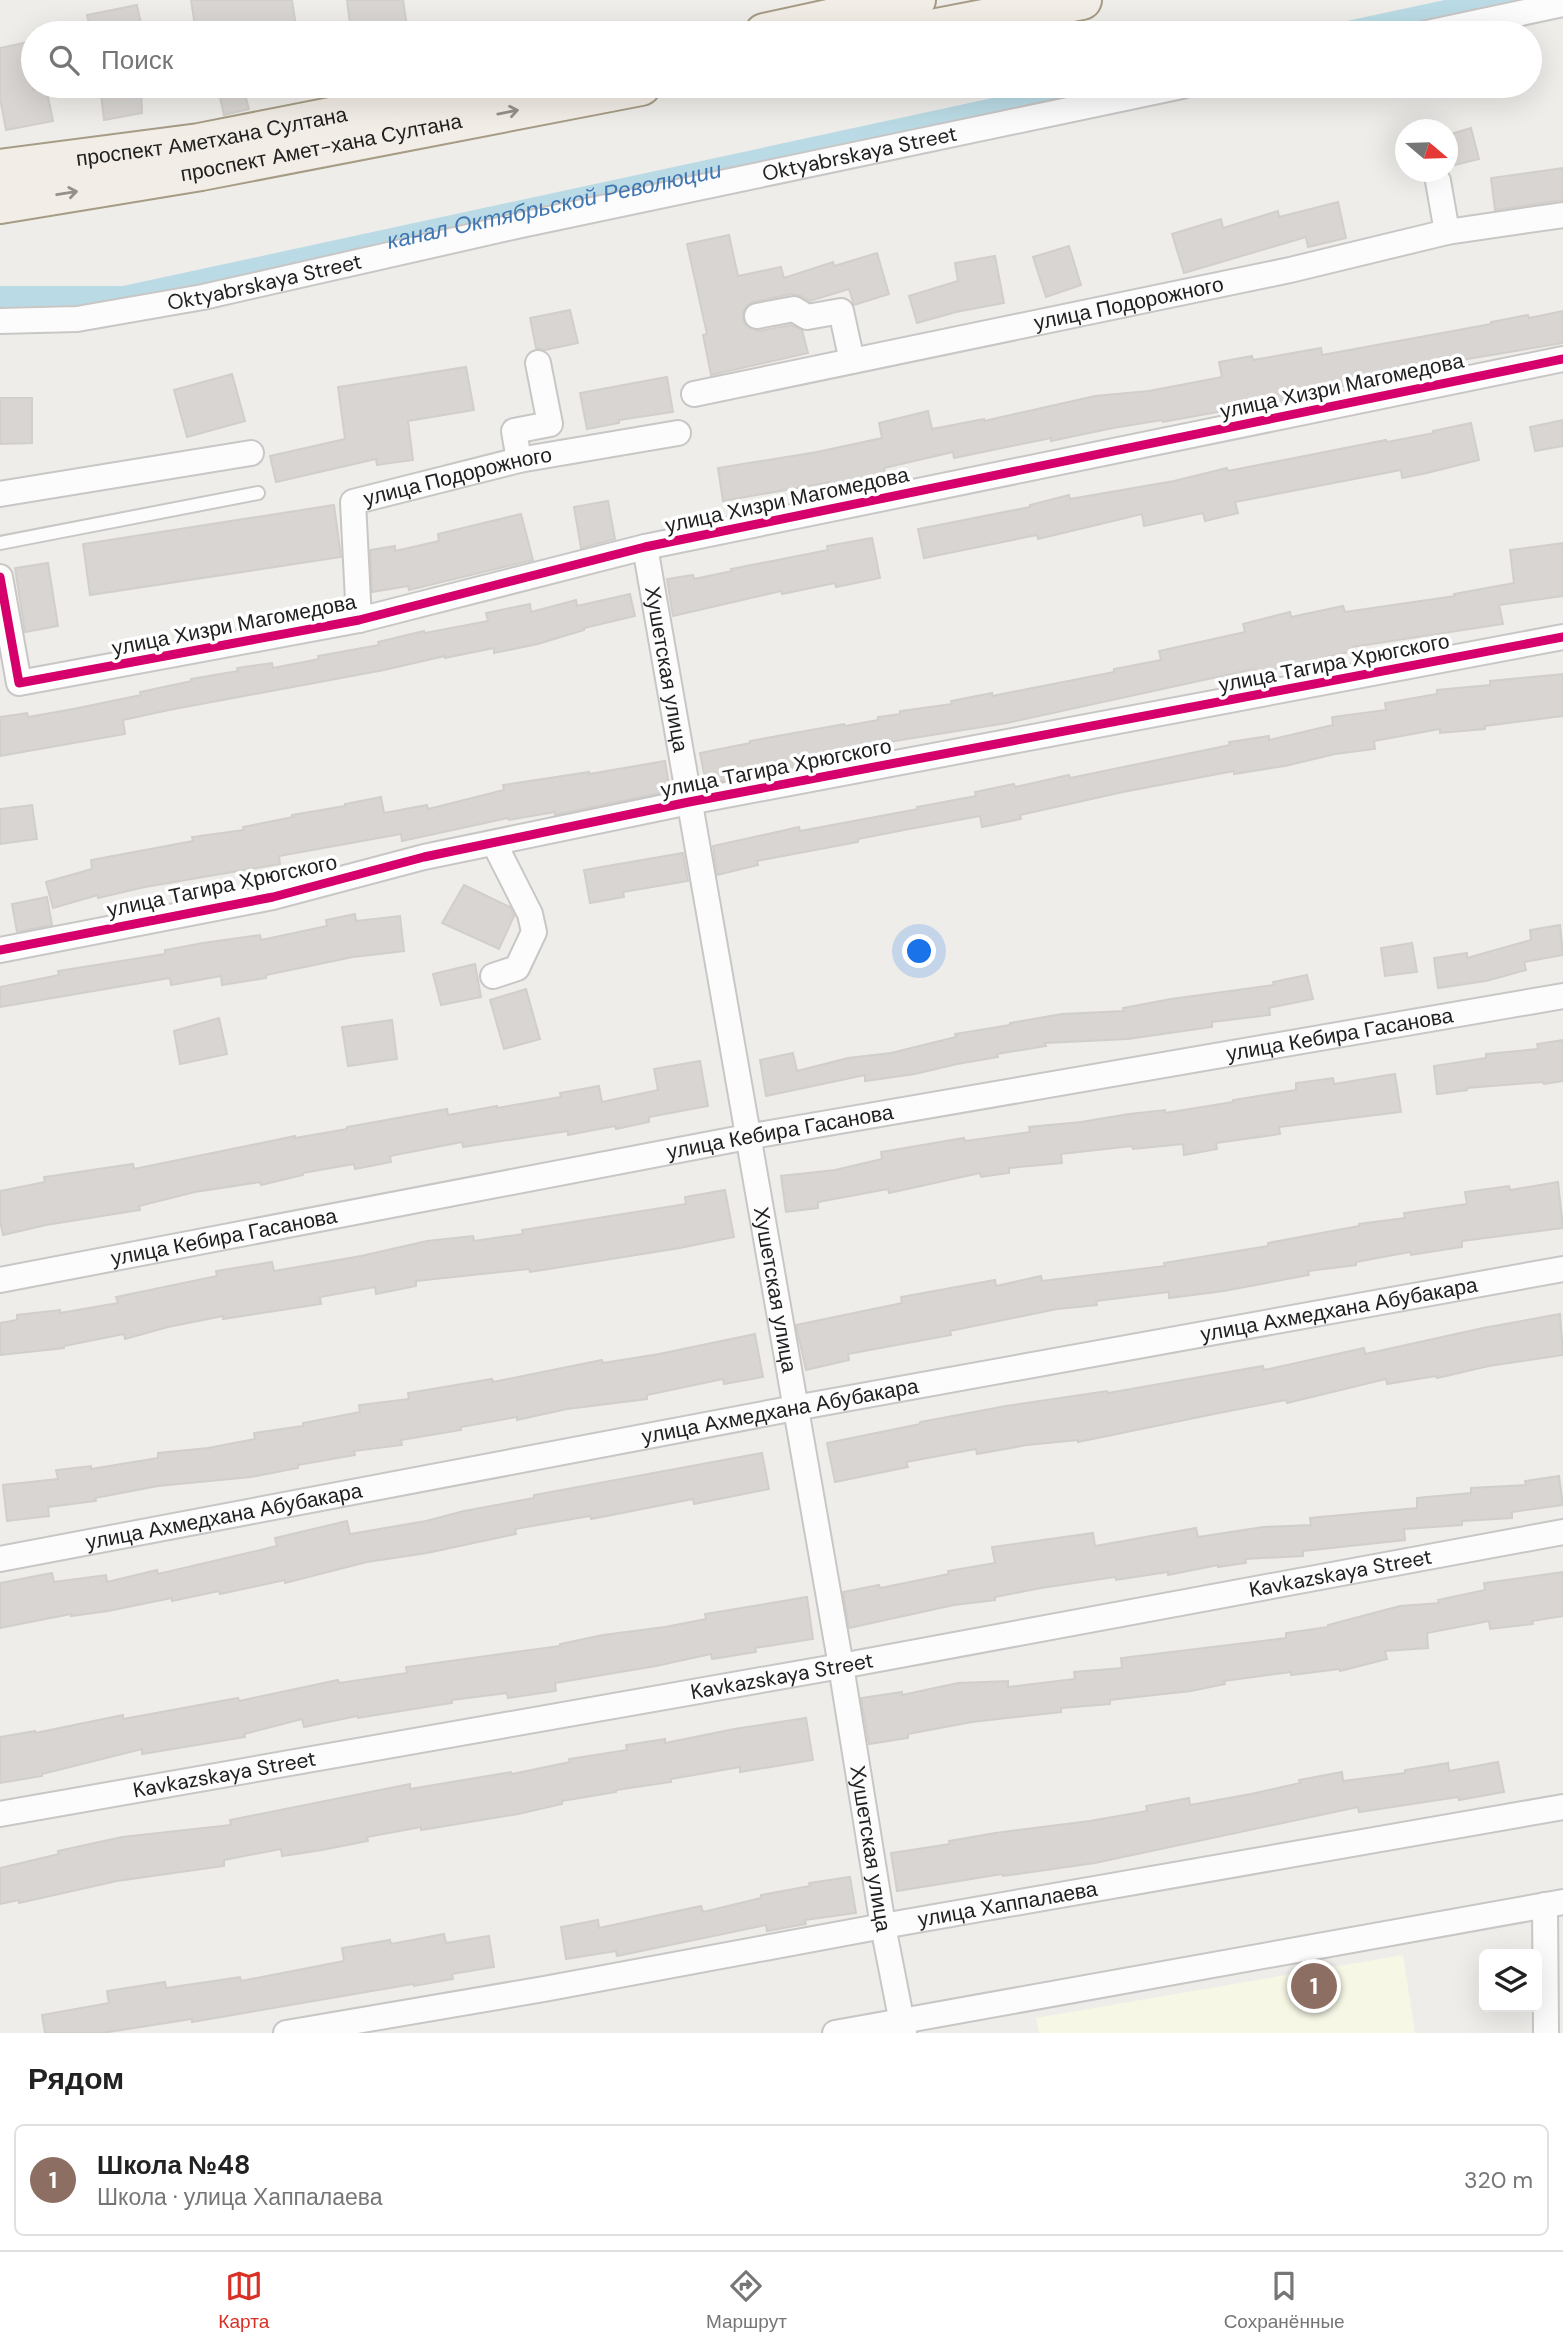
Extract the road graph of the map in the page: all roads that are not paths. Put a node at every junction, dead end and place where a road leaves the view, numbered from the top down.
1 (916, 0) edge
2 (1082, 0) edge
3 (1563, 4) edge
4 (819, 21) edge
5 (973, 21) edge
6 (1483, 21) edge
7 (433, 98) edge
8 (580, 98) edge
9 (1125, 98) edge
10 (0, 169) edge
11 (1438, 182) edge
12 (0, 204) edge
13 (1563, 215) edge
14 (1447, 232) junction
15 (757, 316) dead end
16 (0, 321) edge
17 (1563, 359) edge
18 (852, 361) junction
19 (538, 363) dead end
20 (694, 394) dead end
21 (678, 433) dead end
22 (251, 453) dead end
23 (519, 460) junction
24 (258, 493) dead end
25 (0, 494) edge
26 (0, 543) edge
27 (645, 547) junction
28 (0, 577) edge
29 (359, 620) junction
30 (1563, 637) edge
31 (6, 647) edge
32 (689, 802) junction
33 (494, 843) junction
34 (0, 950) edge
35 (493, 976) dead end
36 (1563, 996) edge
37 (747, 1137) junction
38 (1563, 1269) edge
39 (0, 1280) edge
40 (795, 1408) junction
41 (1563, 1532) edge
42 (0, 1559) edge
43 (841, 1666) junction
44 (1563, 1807) edge
45 (0, 1814) edge
46 (1554, 1903) edge
47 (883, 1926) junction
48 (903, 2027) edge
49 (286, 2033) edge
50 (835, 2033) edge
51 (1546, 2033) edge

1 - 4 main road
2 - 5 main road
3 - 6 street
7 - 10 main road, проспект Аметхана Султана
12 -> 8 main road, проспект Амет-хана Султана
9 - 16 street, Oktyabrskaya Street
11 - 14 street
13 - 14 street, улица Подорожного
14 - 18 street, улица Подорожного
15 - 18 street
17 - 27 street, улица Хизри Магомедова
18 - 20 street, улица Подорожного
19 - 23 street
21 - 23 street, улица Подорожного
22 - 25 street
23 - 29 street, улица Подорожного
24 - 26 lane
27 - 29 street, улица Хизри Магомедова
27 - 32 street, Хушетская улица
28 - 31 street
29 - 31 street, улица Хизри Магомедова
30 - 32 street, улица Тагира Хрюгского
32 - 33 street, улица Тагира Хрюгского
32 - 37 street, Хушетская улица
33 - 34 street, улица Тагира Хрюгского
33 - 35 street
36 - 37 street, улица Кебира Гасанова
37 - 39 street, улица Кебира Гасанова
37 - 40 street, Хушетская улица
38 - 40 street, улица Ахмедхана Абубакара
40 - 42 street, улица Ахмедхана Абубакара
40 - 43 street, Хушетская улица
41 - 43 street, Kavkazskaya Street
43 - 45 street, Kavkazskaya Street
43 - 47 street, Хушетская улица
44 - 47 street, улица Хаппалаева
46 - 48 street
46 - 51 street
47 - 48 street, Хушетская улица
47 - 49 street, улица Хаппалаева
48 - 50 street

